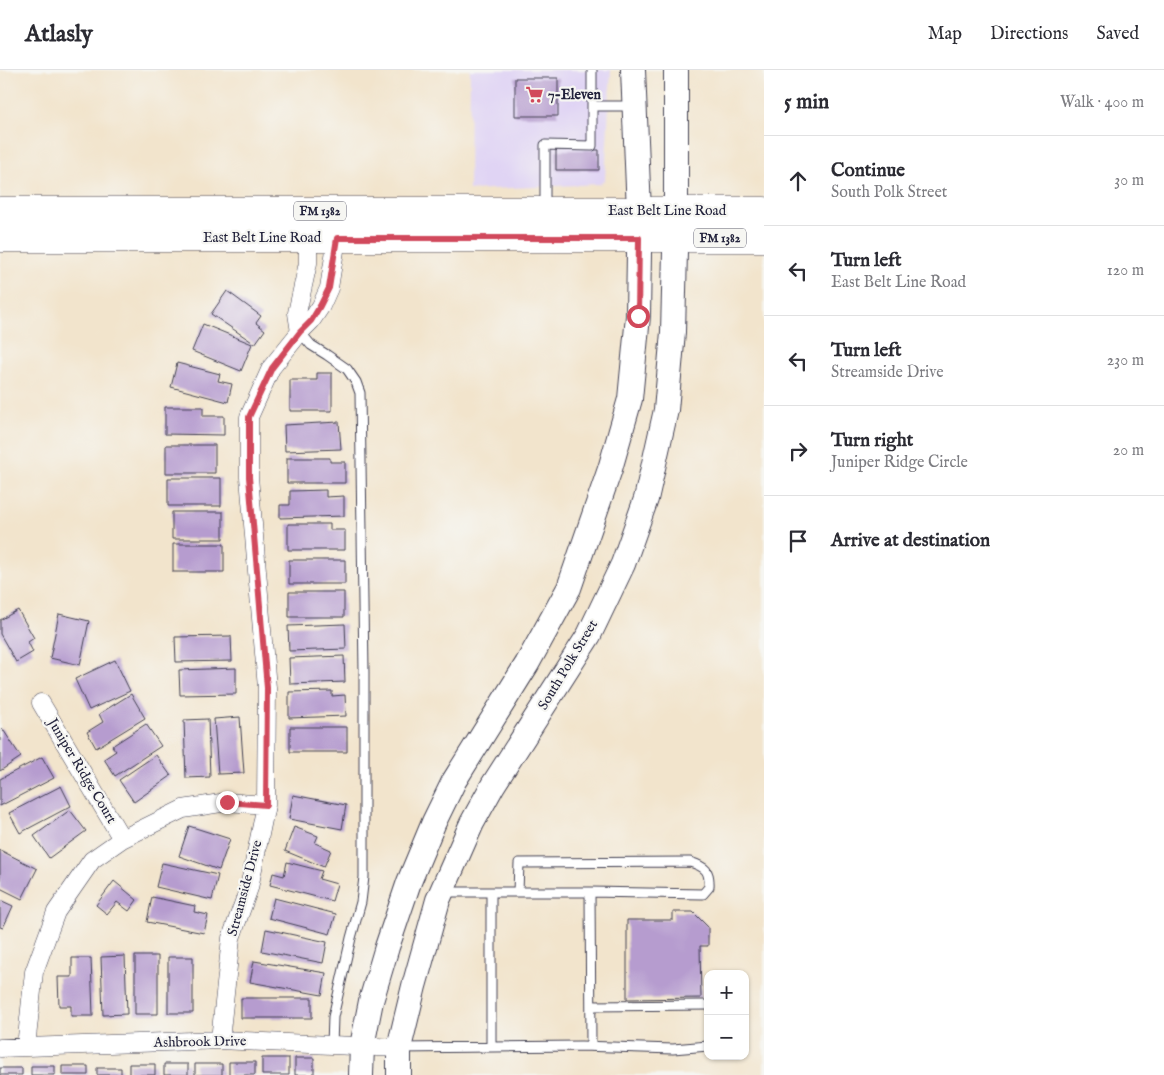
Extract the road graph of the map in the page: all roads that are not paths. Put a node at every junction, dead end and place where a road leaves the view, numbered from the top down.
1 (592, 70) edge
2 (633, 70) edge
3 (676, 70) edge
4 (592, 106) junction
5 (634, 106) junction
6 (0, 211) edge
7 (545, 211) junction
8 (639, 211) junction
9 (764, 211) edge
10 (676, 224) junction
11 (0, 238) edge
12 (308, 238) junction
13 (337, 238) junction
14 (764, 238) edge
15 (639, 245) junction
16 (300, 332) junction
17 (41, 703) dead end
18 (266, 805) junction
19 (122, 839) junction
20 (442, 892) junction
21 (491, 892) junction
22 (518, 892) junction
23 (590, 892) junction
24 (704, 1005) edge
25 (591, 1006) junction
26 (220, 1040) junction
27 (332, 1045) junction
28 (362, 1046) junction
29 (491, 1046) junction
30 (591, 1046) junction
31 (704, 1046) edge
32 (26, 1047) junction
33 (0, 1048) edge
34 (399, 1048) junction
35 (360, 1075) edge
36 (399, 1075) edge

1 - 4 lane
2 - 5 main road
3 - 10 main road, South Polk Street
4 - 5 lane
4 - 7 lane
5 - 8 main road
6 - 7 main road, East Belt Line Road / FM 1382
7 - 8 main road, East Belt Line Road / FM 1382
8 - 10 main road, East Belt Line Road / FM 1382
8 - 15 main road
9 - 10 main road, East Belt Line Road / FM 1382
10 - 14 main road, East Belt Line Road / FM 1382
10 - 15 main road, East Belt Line Road / FM 1382
10 - 20 main road, South Polk Street
11 - 12 main road, East Belt Line Road / FM 1382
12 - 13 main road, East Belt Line Road / FM 1382
12 - 16 street
13 - 15 main road, East Belt Line Road / FM 1382
13 - 16 street, Streamside Drive
15 - 28 main road
16 - 18 street, Streamside Drive
16 - 27 lane
17 - 19 street, Juniper Ridge Court
18 - 19 street
18 - 26 street, Streamside Drive
19 - 32 street
20 - 21 lane
20 - 34 main road, South Polk Street
21 - 22 lane
21 - 29 lane
22 - 23 lane
22 - 23 lane
23 - 25 lane
24 - 25 lane
25 - 30 lane
26 - 27 street, Ashbrook Drive
26 - 32 street, Ashbrook Drive
27 - 28 street, Ashbrook Drive
28 - 34 street, Ashbrook Drive
28 - 35 main road
29 - 30 lane
29 - 34 lane
30 - 31 lane
32 - 33 street, Ashbrook Drive
34 - 36 main road, South Polk Street

